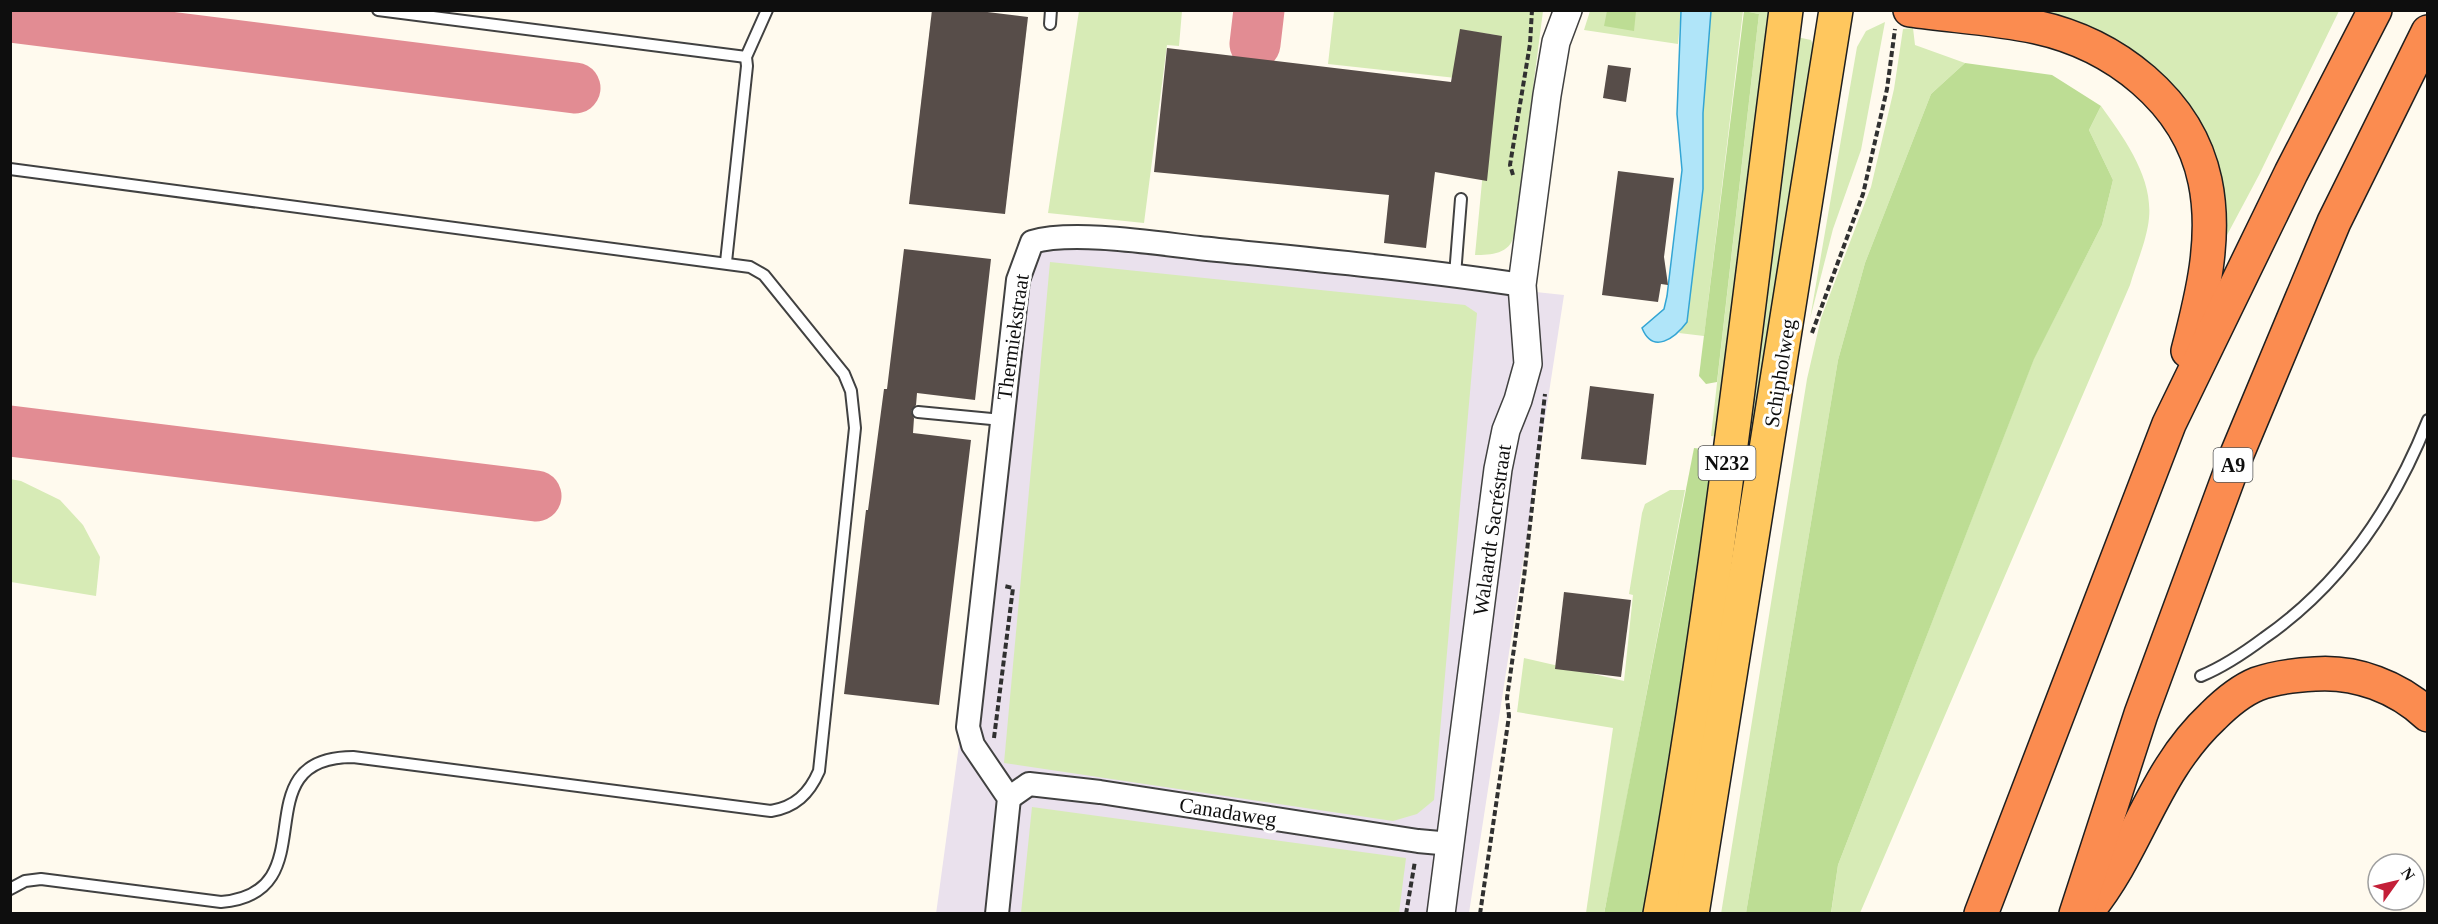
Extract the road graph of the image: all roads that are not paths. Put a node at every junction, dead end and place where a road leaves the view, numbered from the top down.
1 (378, 10) edge
2 (767, 10) edge
3 (1052, 10) edge
4 (1552, 10) edge
5 (1568, 10) edge
6 (1786, 10) edge
7 (1836, 10) edge
8 (2375, 10) edge
9 (1903, 20) edge
10 (1050, 24) dead end
11 (2427, 32) edge
12 (1556, 42) junction
13 (746, 57) junction
14 (10, 169) edge
15 (1461, 199) dead end
16 (726, 262) junction
17 (1455, 275) junction
18 (1522, 285) junction
19 (918, 412) dead end
20 (1002, 420) junction
21 (2427, 420) edge
22 (2169, 424) junction
23 (2201, 675) dead end
24 (2427, 715) edge
25 (1009, 798) junction
26 (1451, 844) junction
27 (10, 889) edge
28 (997, 914) edge
29 (1441, 914) edge
30 (1660, 914) edge
31 (1692, 914) edge
32 (1981, 914) edge
33 (2076, 914) edge
34 (2085, 914) edge

1 - 13 lane
2 - 13 lane
3 - 10 lane
4 - 12 street, Walaardt Sacréstraat
5 - 12 street, Walaardt Sacréstraat
6 - 30 main road, Schipholweg / N232
7 - 31 main road, Schipholweg / N232
8 - 22 highway
9 - 22 highway
11 - 33 highway, A9
12 - 18 street, Walaardt Sacréstraat
13 - 16 lane
14 - 16 lane
15 - 17 lane
16 - 27 lane
17 - 18 street, Thermiekstraat
17 - 20 street, Thermiekstraat
18 - 26 street, Walaardt Sacréstraat
19 - 20 lane
20 - 25 street, Thermiekstraat
21 - 23 lane
22 - 32 highway
24 - 34 highway
25 - 26 street, Canadaweg
25 - 28 street
26 - 29 street, Walaardt Sacréstraat

